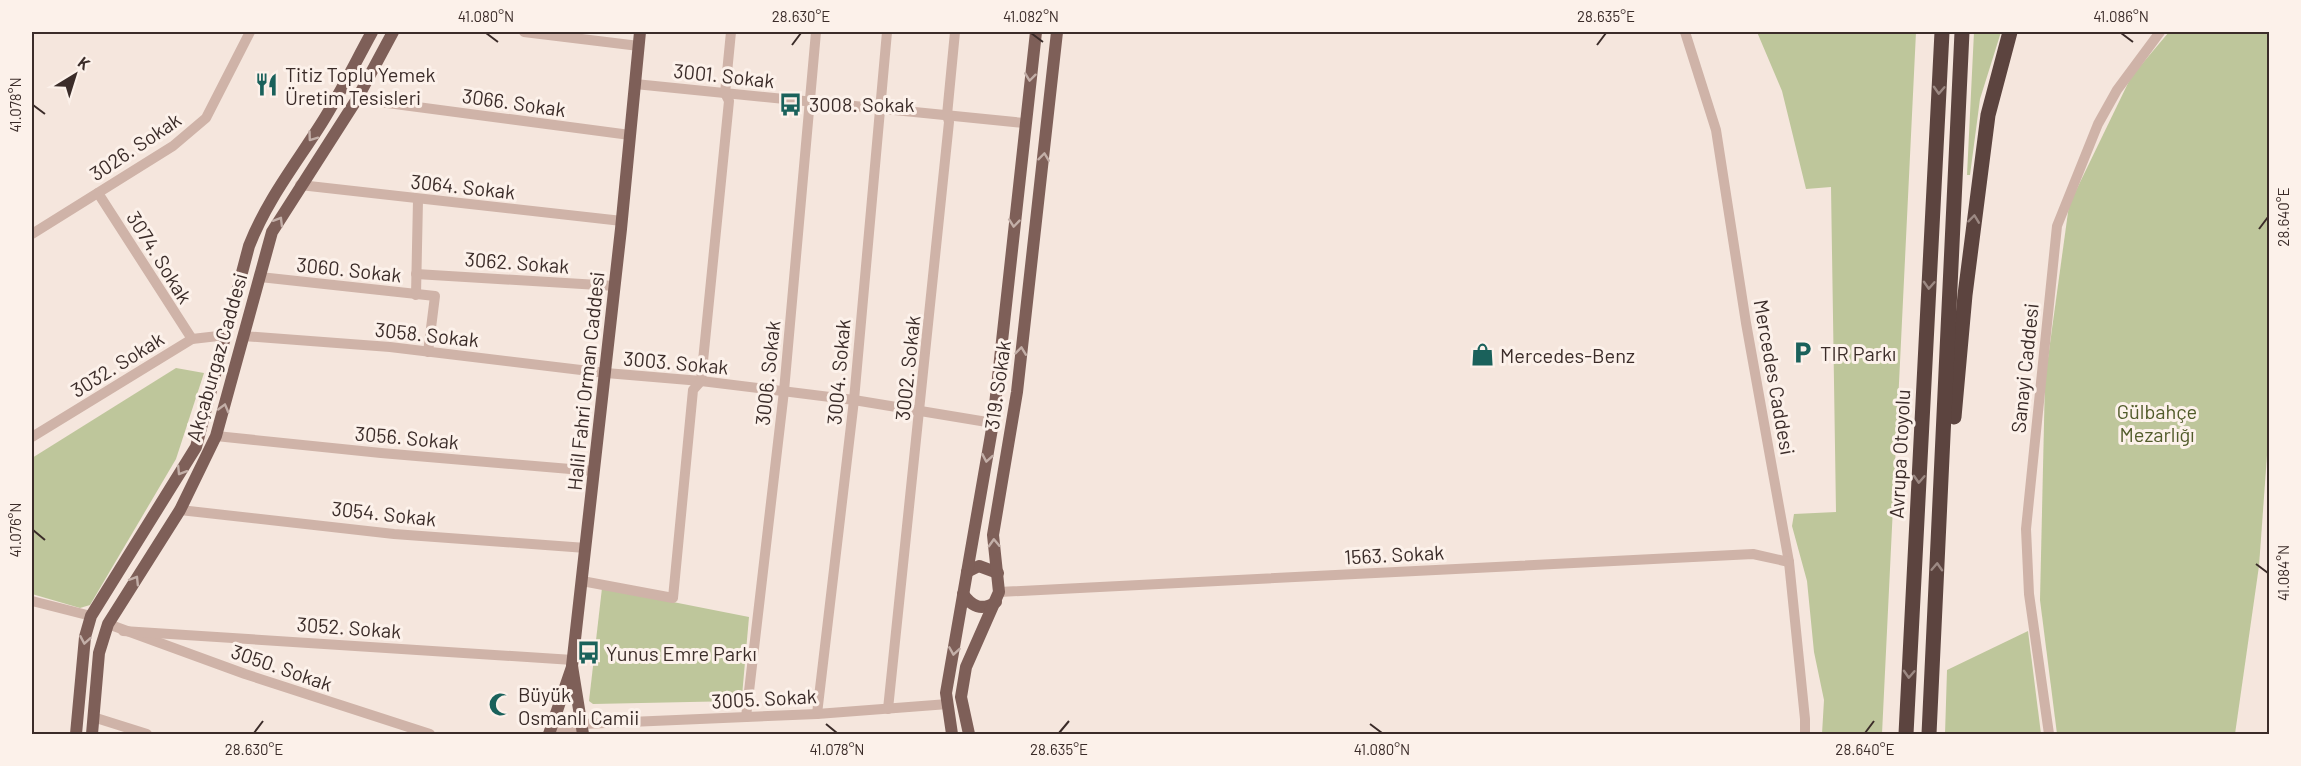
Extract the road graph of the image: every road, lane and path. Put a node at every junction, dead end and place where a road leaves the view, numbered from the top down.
1 (250, 32) edge
2 (372, 32) edge
3 (393, 32) edge
4 (524, 32) edge
5 (640, 32) edge
6 (731, 32) edge
7 (816, 32) edge
8 (887, 32) edge
9 (955, 32) edge
10 (1036, 32) edge
11 (1057, 32) edge
12 (1685, 32) edge
13 (1942, 32) edge
14 (1962, 32) edge
15 (2010, 32) edge
16 (2160, 32) edge
17 (639, 46) junction
18 (635, 84) junction
19 (340, 92) junction
20 (725, 93) junction
21 (357, 99) junction
22 (809, 101) junction
23 (878, 108) junction
24 (948, 115) junction
25 (1024, 123) junction
26 (630, 135) junction
27 (300, 185) junction
28 (98, 193) junction
29 (418, 200) junction
30 (622, 221) junction
31 (32, 234) edge
32 (416, 273) junction
33 (260, 278) junction
34 (615, 286) junction
35 (416, 295) junction
36 (227, 335) junction
37 (243, 336) junction
38 (192, 339) junction
39 (428, 352) junction
40 (606, 373) junction
41 (701, 381) junction
42 (784, 391) junction
43 (854, 400) junction
44 (921, 411) junction
45 (993, 423) junction
46 (216, 436) junction
47 (32, 437) edge
48 (1943, 464) junction
49 (594, 471) junction
50 (180, 510) junction
51 (586, 548) junction
52 (1789, 562) junction
53 (967, 572) junction
54 (998, 573) junction
55 (582, 581) junction
56 (963, 594) junction
57 (998, 596) junction
58 (32, 601) edge
59 (92, 616) junction
60 (108, 624) junction
61 (123, 631) junction
62 (573, 663) junction
63 (948, 704) junction
64 (888, 709) junction
65 (817, 714) junction
66 (93, 717) junction
67 (746, 717) junction
68 (583, 730) edge
69 (550, 732) edge
70 (76, 735) edge
71 (92, 735) edge
72 (147, 735) edge
73 (430, 735) edge
74 (951, 735) edge
75 (969, 735) edge
76 (1805, 735) edge
77 (1906, 735) edge
78 (1929, 735) edge
79 (2049, 735) edge

1 - 28 street, 3026. Sokak
2 - 19 main road, Akçaburgaz Caddesi
3 - 21 main road, Akçaburgaz Caddesi
4 - 17 street
5 - 17 main road, Halil Fahri Orman Caddesi
6 - 20 street
7 - 22 street, 3006. Sokak
8 - 23 street, 3004. Sokak
9 - 24 street, 3002. Sokak
10 -> 25 main road, 319. Sokak
54 -> 11 main road, 319. Sokak
12 - 52 street, Mercedes Caddesi
13 -> 77 highway, Avrupa Otoyolu
14 - 48 highway
48 -> 15 highway
16 - 79 street, Sanayi Caddesi
17 - 18 main road, Halil Fahri Orman Caddesi
18 - 20 street, 3001. Sokak
18 - 26 main road, Halil Fahri Orman Caddesi
19 - 21 main road
19 -> 36 main road, Akçaburgaz Caddesi
20 - 22 street, 3001. Sokak
20 - 41 street
21 - 26 street, 3066. Sokak
21 - 27 main road, Akçaburgaz Caddesi
22 - 23 street, 3001. Sokak
22 - 42 street, 3006. Sokak
23 - 24 street, 3001. Sokak
23 - 43 street, 3004. Sokak
24 - 25 street, 3001. Sokak
24 - 44 street, 3002. Sokak
25 -> 45 main road, 319. Sokak
26 - 30 main road, Halil Fahri Orman Caddesi
27 - 29 street, 3064. Sokak
33 -> 27 main road, Akçaburgaz Caddesi
28 - 31 street, 3026. Sokak
28 - 38 street, 3074. Sokak
29 - 30 street, 3064. Sokak
29 - 32 street
30 - 34 main road, Halil Fahri Orman Caddesi
32 - 34 street, 3062. Sokak
32 - 35 street
33 - 35 street, 3060. Sokak
33 - 37 main road, Akçaburgaz Caddesi
34 - 40 main road, Halil Fahri Orman Caddesi
35 - 39 street, 3060. Sokak
36 - 38 street, 3032. Sokak
36 -> 59 main road, Akçaburgaz Caddesi
37 - 39 street, 3058. Sokak
46 -> 37 main road, Akçaburgaz Caddesi
38 - 47 street, 3032. Sokak
39 - 40 street, 3058. Sokak
40 - 41 street, 3003. Sokak
40 - 49 main road, Halil Fahri Orman Caddesi
41 - 42 street, 3003. Sokak
41 - 55 street
42 - 43 street, 3003. Sokak
42 - 67 street, 3006. Sokak
43 - 44 street, 3003. Sokak
43 - 65 street, 3004. Sokak
44 - 45 street, 3003. Sokak
44 - 64 street, 3002. Sokak
45 -> 53 main road, 319. Sokak
46 - 49 street, 3056. Sokak
46 - 50 main road, Akçaburgaz Caddesi
78 -> 48 highway
49 - 51 main road, Halil Fahri Orman Caddesi
50 - 51 street, 3054. Sokak
60 -> 50 main road, Akçaburgaz Caddesi
51 - 55 main road, Halil Fahri Orman Caddesi
52 - 57 street, 1563. Sokak
52 - 76 street, Mercedes Caddesi
53 - 54 main road
53 - 56 main road, 319. Sokak
54 - 57 main road, 319. Sokak
55 - 62 main road, Halil Fahri Orman Caddesi
56 - 57 main road
56 -> 63 main road, 319. Sokak
57 - 75 main road, 319. Sokak
58 - 59 street
59 -> 70 main road, Akçaburgaz Caddesi
60 - 61 street, 3050. Sokak
60 - 66 main road, Akçaburgaz Caddesi
61 - 62 street, 3052. Sokak
61 - 73 street, 3050. Sokak
62 - 68 main road, Halil Fahri Orman Caddesi
62 - 69 main road
63 - 64 street, 3005. Sokak
63 - 74 main road, 319. Sokak
64 - 65 street, 3005. Sokak
65 - 67 street, 3005. Sokak
66 - 71 main road, Akçaburgaz Caddesi
66 - 72 street
67 - 68 street, 3005. Sokak
68 - 69 street, 3005. Sokak

